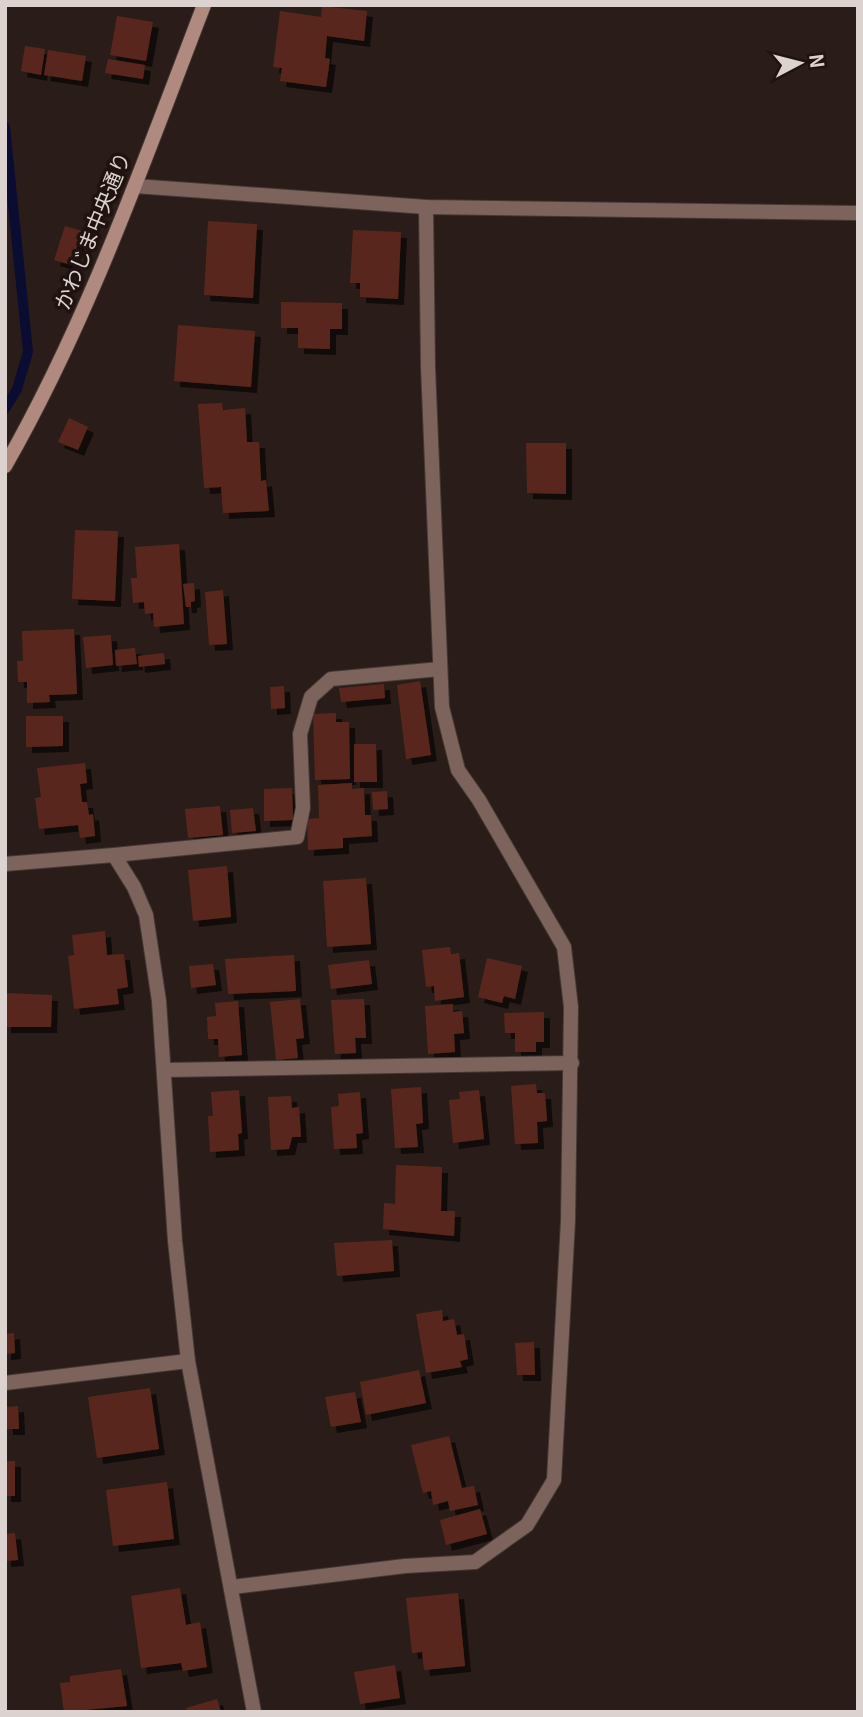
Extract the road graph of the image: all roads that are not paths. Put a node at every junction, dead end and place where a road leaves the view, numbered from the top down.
1 (204, 5) edge
2 (135, 186) junction
3 (426, 207) junction
4 (858, 213) edge
5 (5, 466) edge
6 (440, 669) junction
7 (114, 855) junction
8 (5, 864) edge
9 (572, 1063) junction
10 (165, 1070) junction
11 (188, 1361) junction
12 (5, 1384) edge
13 (232, 1587) junction
14 (254, 1712) edge

1 - 2 street, かわじま中央通り
2 - 3 street
2 - 5 street, かわじま中央通り
3 - 4 street
3 - 6 street
6 - 7 street
6 - 9 street
7 - 8 street
7 - 10 street
9 - 10 street
9 - 13 street
10 - 11 street
11 - 12 street
11 - 13 street
13 - 14 street

